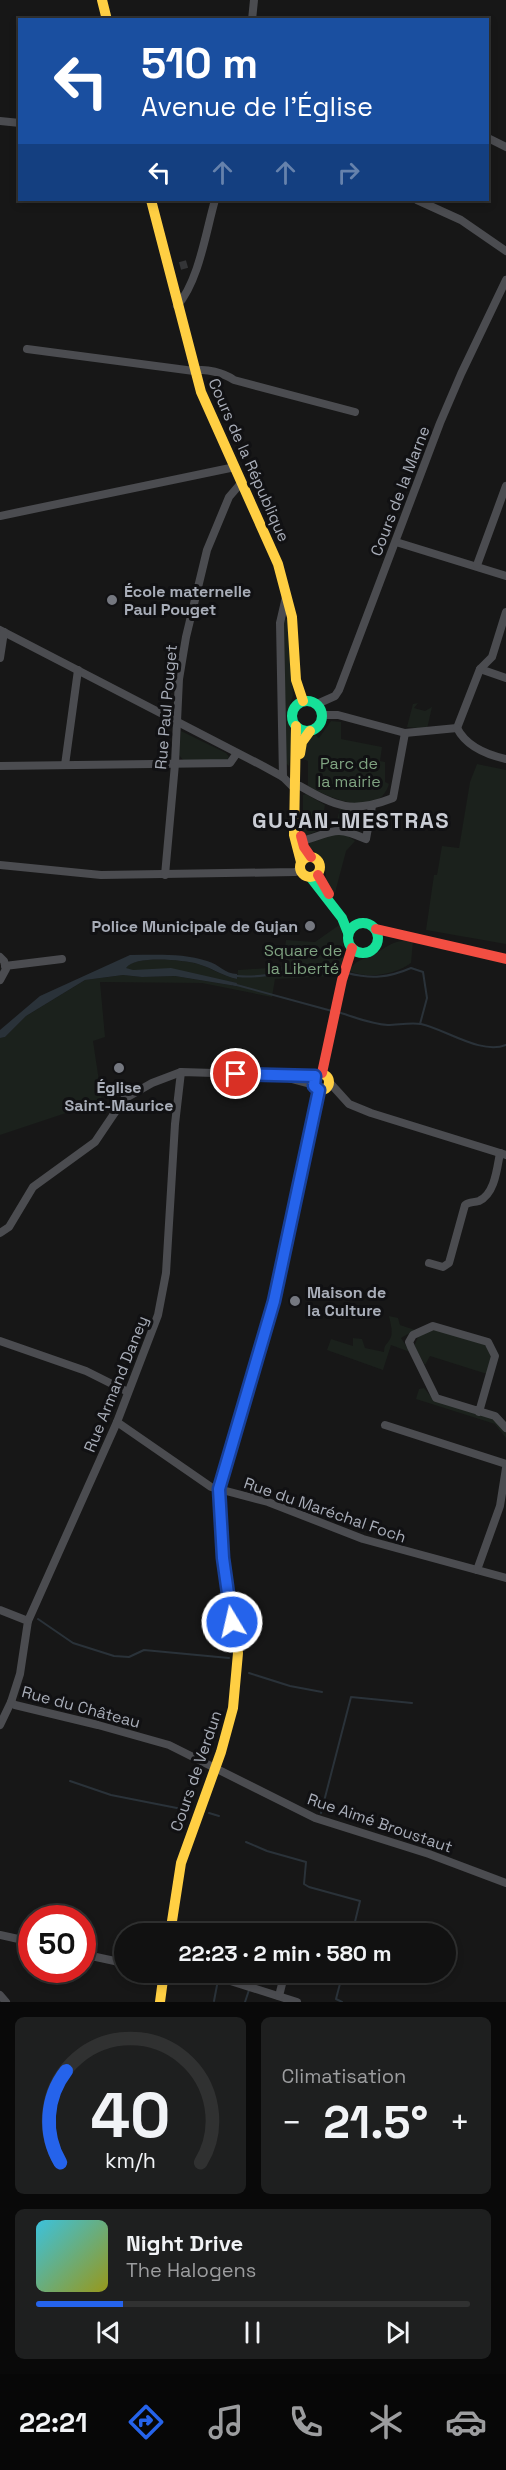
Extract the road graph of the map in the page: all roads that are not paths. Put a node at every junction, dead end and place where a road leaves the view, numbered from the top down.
1 (102, 0) edge
2 (254, 0) edge
3 (106, 18) edge
4 (252, 18) edge
5 (0, 121) edge
6 (18, 123) edge
7 (489, 138) edge
8 (506, 147) edge
9 (151, 201) edge
10 (215, 201) edge
11 (419, 201) edge
12 (506, 251) edge
13 (198, 262) junction
14 (168, 269) junction
15 (506, 280) edge
16 (177, 306) junction
17 (27, 349) dead end
18 (194, 371) junction
19 (355, 412) dead end
20 (235, 467) junction
21 (242, 482) junction
22 (506, 486) edge
23 (0, 516) edge
24 (396, 542) junction
25 (477, 565) junction
26 (506, 576) edge
27 (287, 592) junction
28 (506, 612) edge
29 (2, 631) edge
30 (0, 658) edge
31 (480, 669) junction
32 (78, 670) junction
33 (506, 678) edge
34 (303, 701) junction
35 (317, 704) junction
36 (322, 715) junction
37 (177, 722) junction
38 (296, 726) junction
39 (457, 728) junction
40 (309, 731) junction
41 (405, 733) junction
42 (237, 753) junction
43 (506, 759) edge
44 (175, 764) junction
45 (0, 765) edge
46 (65, 765) junction
47 (284, 772) junction
48 (297, 787) junction
49 (372, 806) junction
50 (302, 841) junction
51 (304, 863) junction
52 (0, 865) edge
53 (165, 875) junction
54 (314, 876) junction
55 (359, 923) junction
56 (376, 929) junction
57 (348, 933) junction
58 (404, 935) junction
59 (378, 944) junction
60 (356, 951) junction
61 (0, 957) edge
62 (62, 959) dead end
63 (506, 959) edge
64 (5, 966) junction
65 (0, 980) edge
66 (182, 1072) junction
67 (317, 1081) junction
68 (330, 1083) joint
69 (503, 1154) edge
70 (0, 1233) edge
71 (429, 1263) dead end
72 (0, 1341) edge
73 (128, 1392) junction
74 (479, 1412) junction
75 (117, 1422) junction
76 (385, 1425) dead end
77 (506, 1428) edge
78 (506, 1466) edge
79 (219, 1489) junction
80 (477, 1570) junction
81 (506, 1578) edge
82 (0, 1610) edge
83 (28, 1621) junction
84 (11, 1702) junction
85 (0, 1725) edge
86 (220, 1771) junction
87 (506, 1882) edge
88 (172, 1923) edge
89 (0, 1935) edge
90 (18, 1939) edge
91 (96, 1956) edge
92 (114, 1961) edge
93 (163, 1983) edge
94 (237, 1983) edge
95 (282, 1983) edge
96 (0, 1995) edge
97 (279, 1996) junction
98 (6, 2002) edge
99 (160, 2002) edge
100 (297, 2002) edge

1 - 3 main road
2 - 4 street
5 - 6 street
7 - 8 street
9 - 14 main road, Cours de la République
10 - 13 street
11 - 12 street
13 - 14 street
13 - 16 street
14 - 16 main road, Cours de la République
15 - 24 street, Cours de la Marne
16 - 18 main road, Cours de la République
17 - 18 street
18 - 19 street
18 - 20 main road, Cours de la République
20 - 21 main road, Cours de la République
20 - 23 street
21 - 27 main road, Cours de la République
21 - 37 street, Rue Paul Pouget
22 - 25 street
24 - 25 street
24 - 35 street, Cours de la Marne
25 - 26 street
27 - 34 main road, Cours de la République
27 - 47 street
28 - 31 street
29 - 30 street
29 - 32 street
31 - 33 street
31 - 39 street
32 - 37 street
32 - 46 street
34 - 35 main road
34 - 38 main road
35 - 36 main road
36 - 40 main road
36 - 41 street
37 - 42 street
37 - 44 street, Rue Paul Pouget
38 - 40 main road
38 - 47 main road
39 - 41 street
39 - 43 street
40 - 48 main road
41 - 49 street
42 - 44 street
42 - 47 street
44 - 46 street
44 - 53 street, Rue Paul Pouget
45 - 46 street
47 - 48 main road
48 - 49 street
48 - 50 main road
48 - 51 main road
49 - 50 street
50 - 51 main road
51 - 53 street
51 - 54 main road
51 - 54 main road
52 - 53 street
54 - 55 main road
54 - 57 main road
55 - 56 main road
55 - 57 main road
56 - 58 main road
56 - 59 main road
57 - 60 main road
58 - 59 main road
58 - 63 main road
59 - 60 main road
60 - 67 main road, Cours de Verdun
61 - 64 street
62 - 64 street
64 - 65 street
66 - 67 street
66 - 70 street
66 - 73 street, Rue Armand Daney
67 - 68 main road
67 - 79 main road, Cours de Verdun
68 - 69 street
69 - 71 street
72 - 73 street
73 - 75 street, Rue Armand Daney
74 - 74 street
74 - 77 street
75 - 79 street, Rue du Maréchal Foch
75 - 83 street, Rue Armand Daney
76 - 78 street
78 - 80 street
79 - 80 street, Rue du Maréchal Foch
79 - 86 main road, Cours de Verdun
80 - 81 street, Rue du Maréchal Foch
82 - 83 street
83 - 84 street, Rue du Château
84 - 85 street
84 - 86 street, Rue du Château
86 - 87 street, Rue Aimé Broustaut
86 - 88 main road, Cours de Verdun
89 - 90 street
91 - 92 street
93 - 99 main road
94 - 97 street
95 - 97 street
96 - 98 street
97 - 100 street

